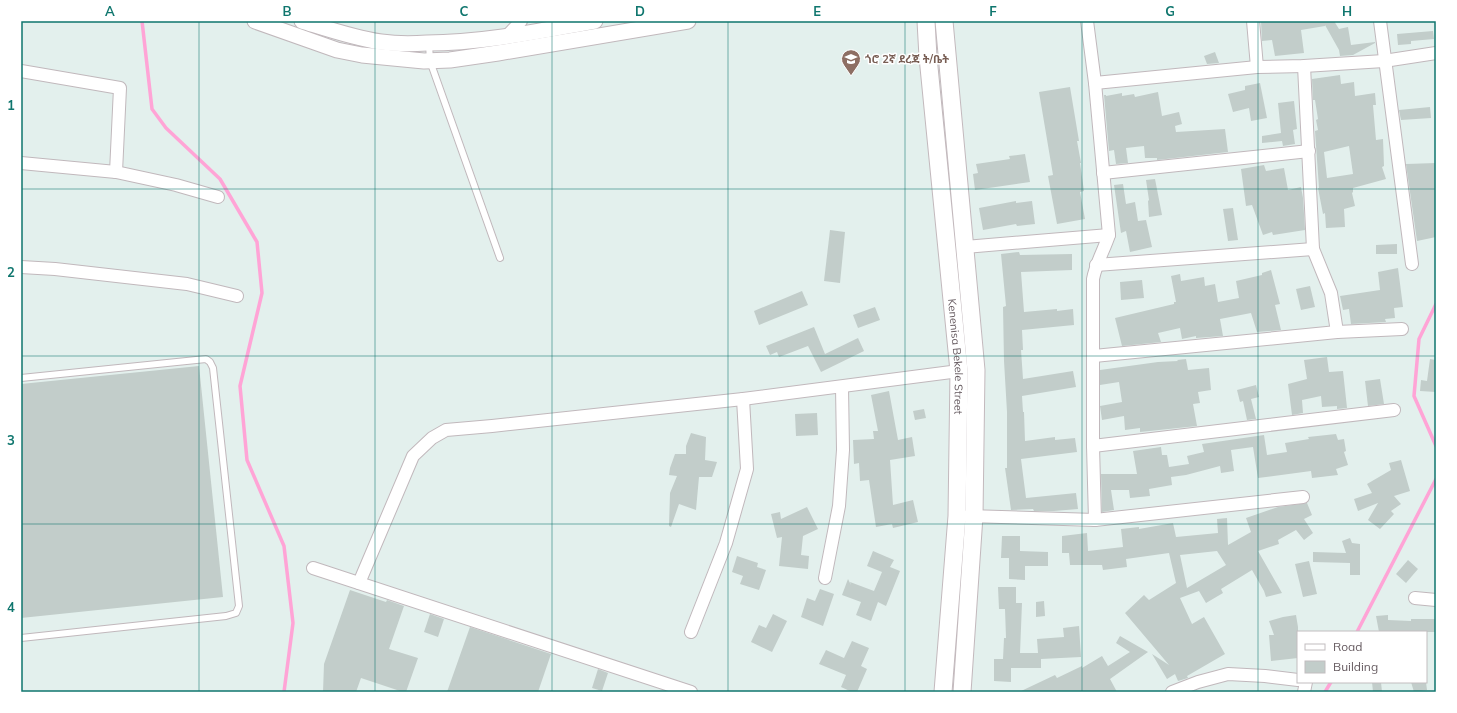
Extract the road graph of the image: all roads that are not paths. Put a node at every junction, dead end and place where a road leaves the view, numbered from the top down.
1 (255, 21) edge
2 (302, 21) edge
3 (521, 21) edge
4 (595, 21) edge
5 (688, 21) edge
6 (926, 21) edge
7 (944, 21) edge
8 (1087, 21) edge
9 (1253, 21) edge
10 (1380, 21) edge
11 (507, 36) junction
12 (429, 43) junction
13 (1436, 53) edge
14 (430, 61) junction
15 (1384, 61) junction
16 (1304, 66) junction
17 (1257, 67) junction
18 (21, 71) edge
19 (1095, 83) junction
20 (1309, 151) junction
21 (21, 163) edge
22 (116, 172) junction
23 (1103, 173) junction
24 (218, 197) dead end
25 (1109, 235) junction
26 (965, 247) junction
27 (1313, 249) junction
28 (500, 258) dead end
29 (1412, 264) dead end
30 (1096, 265) junction
31 (21, 267) edge
32 (237, 296) dead end
33 (1402, 329) dead end
34 (1337, 332) junction
35 (1094, 356) junction
36 (959, 371) junction
37 (21, 378) edge
38 (842, 387) junction
39 (743, 399) junction
40 (1394, 410) dead end
41 (1093, 446) junction
42 (1303, 497) dead end
43 (965, 516) junction
44 (1095, 520) junction
45 (313, 568) dead end
46 (825, 578) dead end
47 (359, 583) junction
48 (1415, 598) dead end
49 (1436, 600) edge
50 (691, 632) dead end
51 (21, 638) edge
52 (1297, 680) edge
53 (691, 692) edge
54 (943, 692) edge
55 (962, 692) edge
56 (1172, 692) edge

1 - 14 street
2 - 12 street
3 - 11 street
4 - 11 street
5 - 14 street
6 - 36 main road, Kenenisa Bekele Street
7 - 26 main road, Kenenisa Bekele Street
8 - 19 street
9 - 17 street
10 - 15 street
11 - 12 street
12 - 14 lane
13 - 15 street
14 - 28 lane
15 - 16 street
15 - 29 street
16 - 17 street
16 - 20 street
17 - 19 street
18 - 22 street
19 - 23 street
20 - 23 street
20 - 27 street
21 - 22 street
22 - 24 street
23 - 25 street
25 - 26 street
25 - 30 street
26 - 43 main road, Kenenisa Bekele Street
27 - 30 street
27 - 34 street
30 - 35 street
31 - 32 street
33 - 34 street
34 - 35 street
35 - 41 street
36 - 38 street
36 - 43 main road, Kenenisa Bekele Street
37 - 51 lane
38 - 39 street
38 - 46 street
39 - 47 street
39 - 50 street
40 - 41 street
41 - 44 street
42 - 44 street
43 - 44 street
43 - 54 main road, Kenenisa Bekele Street
43 - 55 main road, Kenenisa Bekele Street
45 - 47 street
47 - 53 street
48 - 49 street
52 - 56 street

